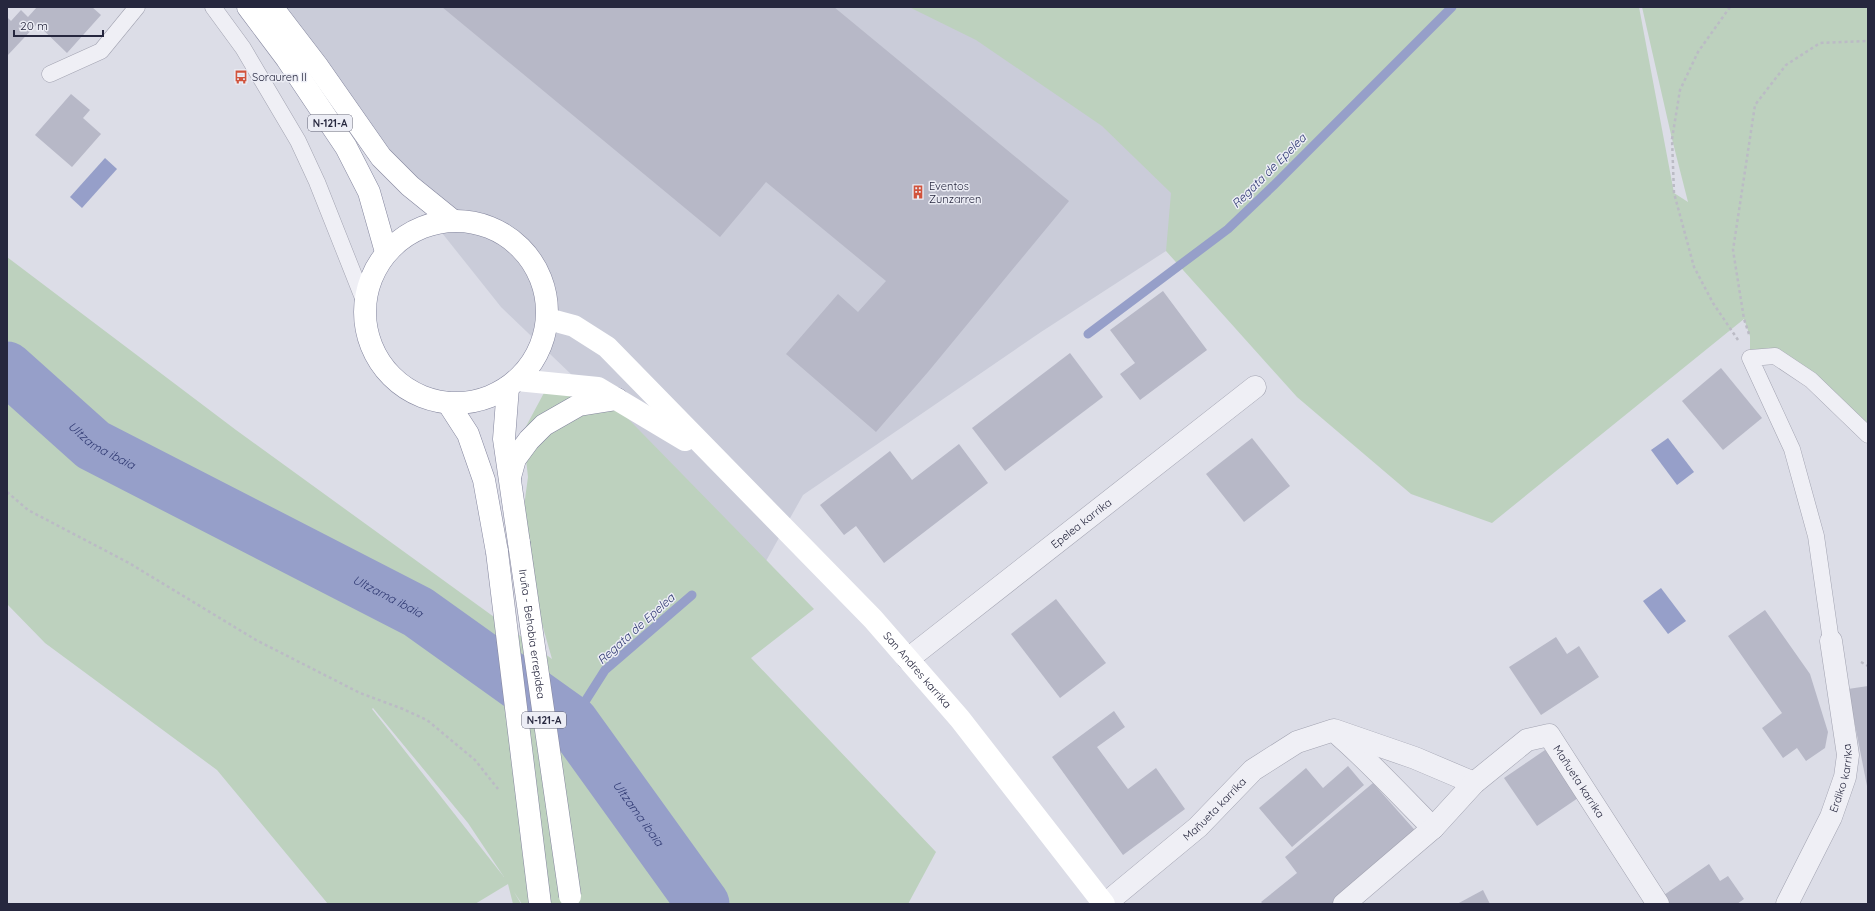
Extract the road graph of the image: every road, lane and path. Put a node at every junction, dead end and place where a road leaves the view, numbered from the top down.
1 (137, 7) edge
2 (213, 7) edge
3 (248, 7) edge
4 (272, 7) edge
5 (1730, 7) edge
6 (1868, 41) edge
7 (50, 74) dead end
8 (452, 220) junction
9 (386, 252) junction
10 (365, 303) junction
11 (548, 319) junction
12 (1750, 358) junction
13 (512, 384) junction
14 (1255, 387) dead end
15 (617, 399) junction
16 (448, 403) junction
17 (1868, 435) edge
18 (710, 455) junction
19 (510, 477) junction
20 (7, 492) edge
21 (1831, 641) joint
22 (908, 659) junction
23 (1334, 730) junction
24 (1474, 783) junction
25 (499, 790) dead end
26 (1433, 828) junction
27 (570, 900) edge
28 (540, 904) edge
29 (1104, 904) edge
30 (1344, 904) edge
31 (1658, 904) edge
32 (1786, 904) edge

1 - 7 lane
2 - 10 lane
3 - 9 main road, N-121-A
4 - 8 main road, N-121-A
5 - 12 path
6 - 12 path
8 - 9 main road
8 - 11 main road
9 - 10 main road
10 - 16 main road
11 - 13 main road
11 - 18 main road
12 - 17 lane
12 - 21 lane
13 - 15 main road
13 - 16 main road
13 - 19 main road, Iruña - Behobia errepidea / N-121-A
14 - 22 street, Epelea karrika
15 - 18 main road
15 - 19 main road
16 - 28 main road, N-121-A, bridge
18 - 22 main road, San Andres karrika
19 - 27 main road, Iruña - Behobia errepidea / N-121-A, bridge
20 - 25 path
21 - 32 street, Erdiko karrika
22 - 29 main road, San Andres karrika
23 - 24 street
23 - 26 street
23 - 29 street, Mañueta karrika
24 - 26 street, Mañueta karrika
24 - 31 street, Mañueta karrika
26 - 30 street, Mañueta karrika

